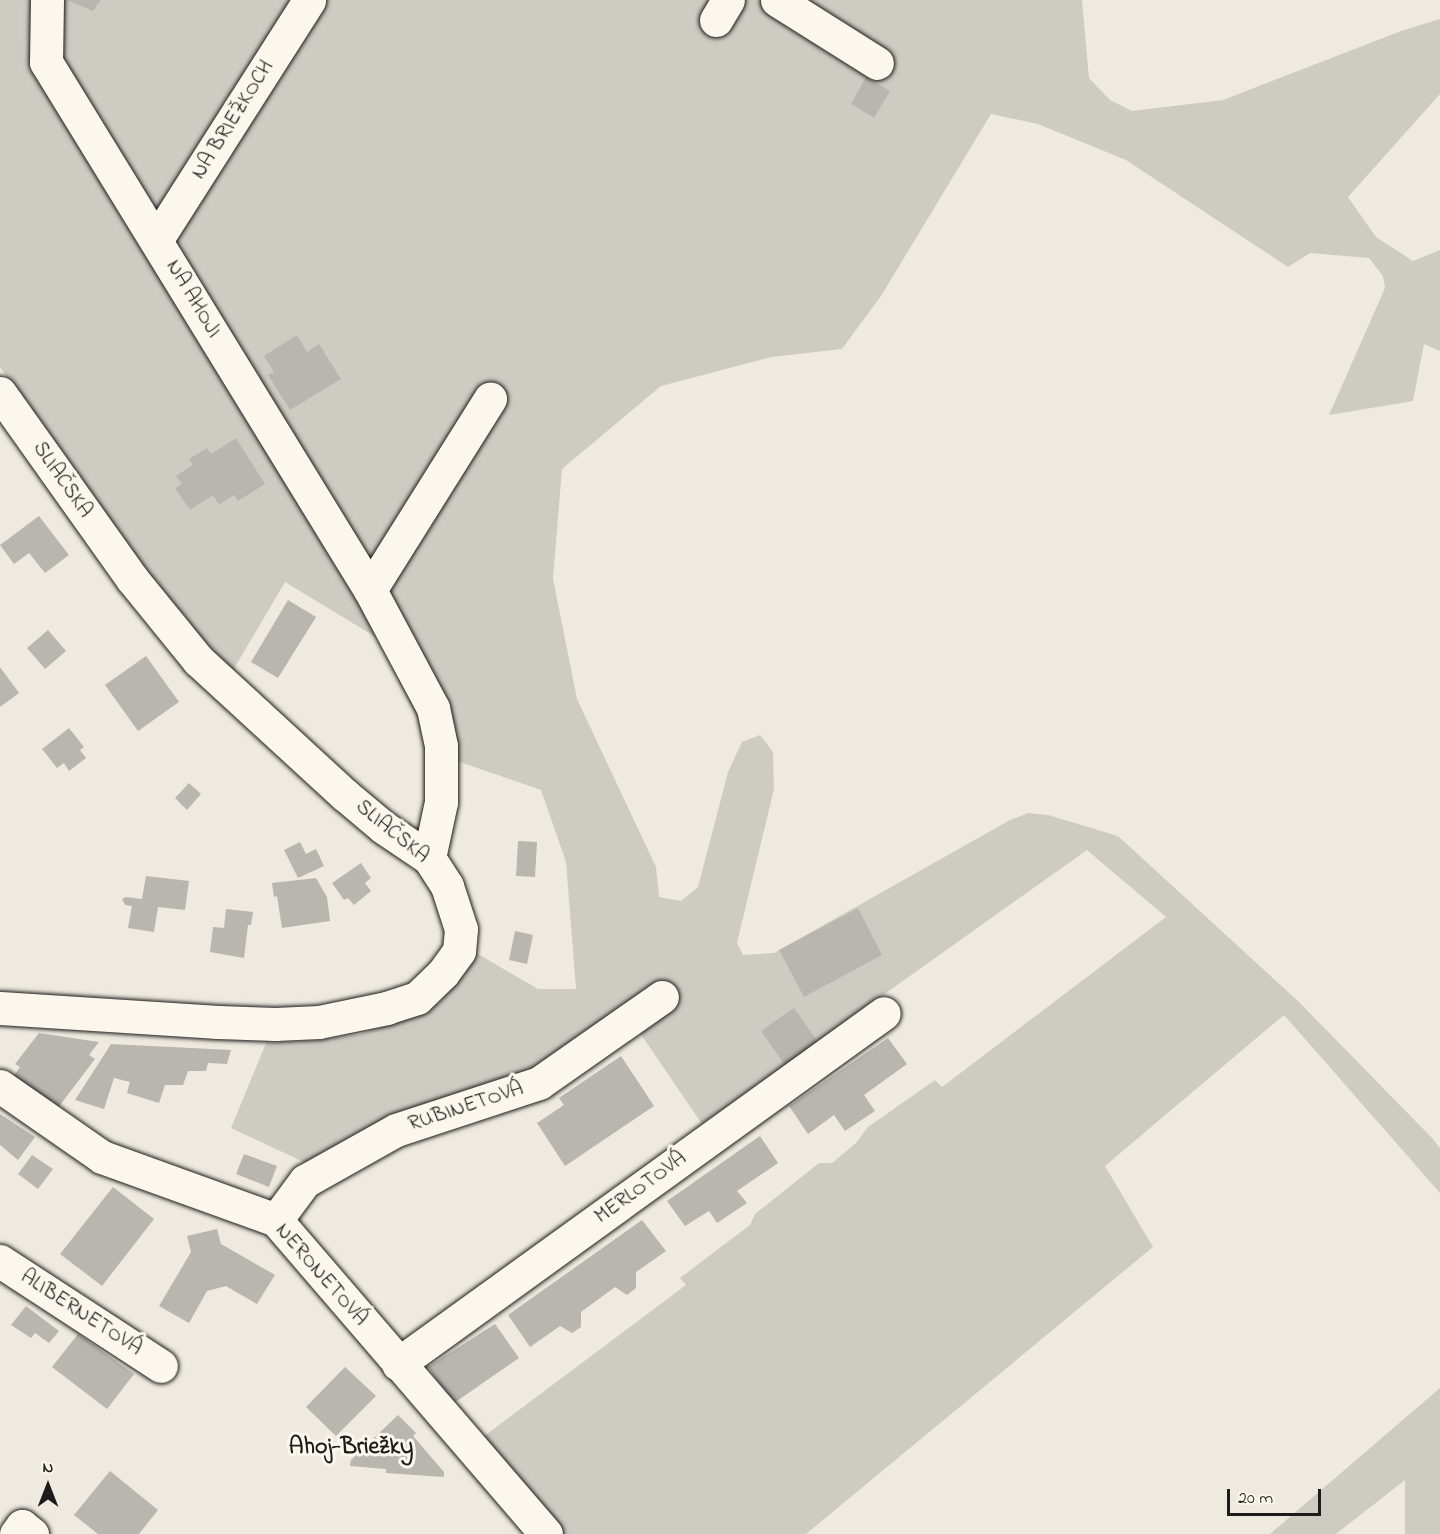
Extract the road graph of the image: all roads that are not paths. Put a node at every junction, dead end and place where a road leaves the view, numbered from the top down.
1 (47, 0) edge
2 (309, 0) edge
3 (777, 0) edge
4 (877, 63) dead end
5 (157, 240) junction
6 (0, 393) edge
7 (490, 399) dead end
8 (370, 590) junction
9 (429, 858) junction
10 (662, 997) dead end
11 (0, 1008) edge
12 (884, 1013) dead end
13 (0, 1086) edge
14 (276, 1220) junction
15 (0, 1261) edge
16 (398, 1364) junction
17 (161, 1366) dead end
18 (546, 1534) edge

1 - 5 street, NA AHOJI
2 - 5 street, NA BRIEŽKOCH
3 - 4 street
5 - 8 street, NA AHOJI
6 - 9 street, SLIAČSKA
7 - 8 street
8 - 9 street, NA AHOJI
9 - 11 street, SLIAČSKA
10 - 14 street, RUBINETOVÁ
12 - 16 street, MERLOTOVÁ
13 - 14 street, NERONETOVÁ
14 - 16 street, NERONETOVÁ
15 - 17 street, ALIBERNETOVÁ
16 - 18 street, NERONETOVÁ

